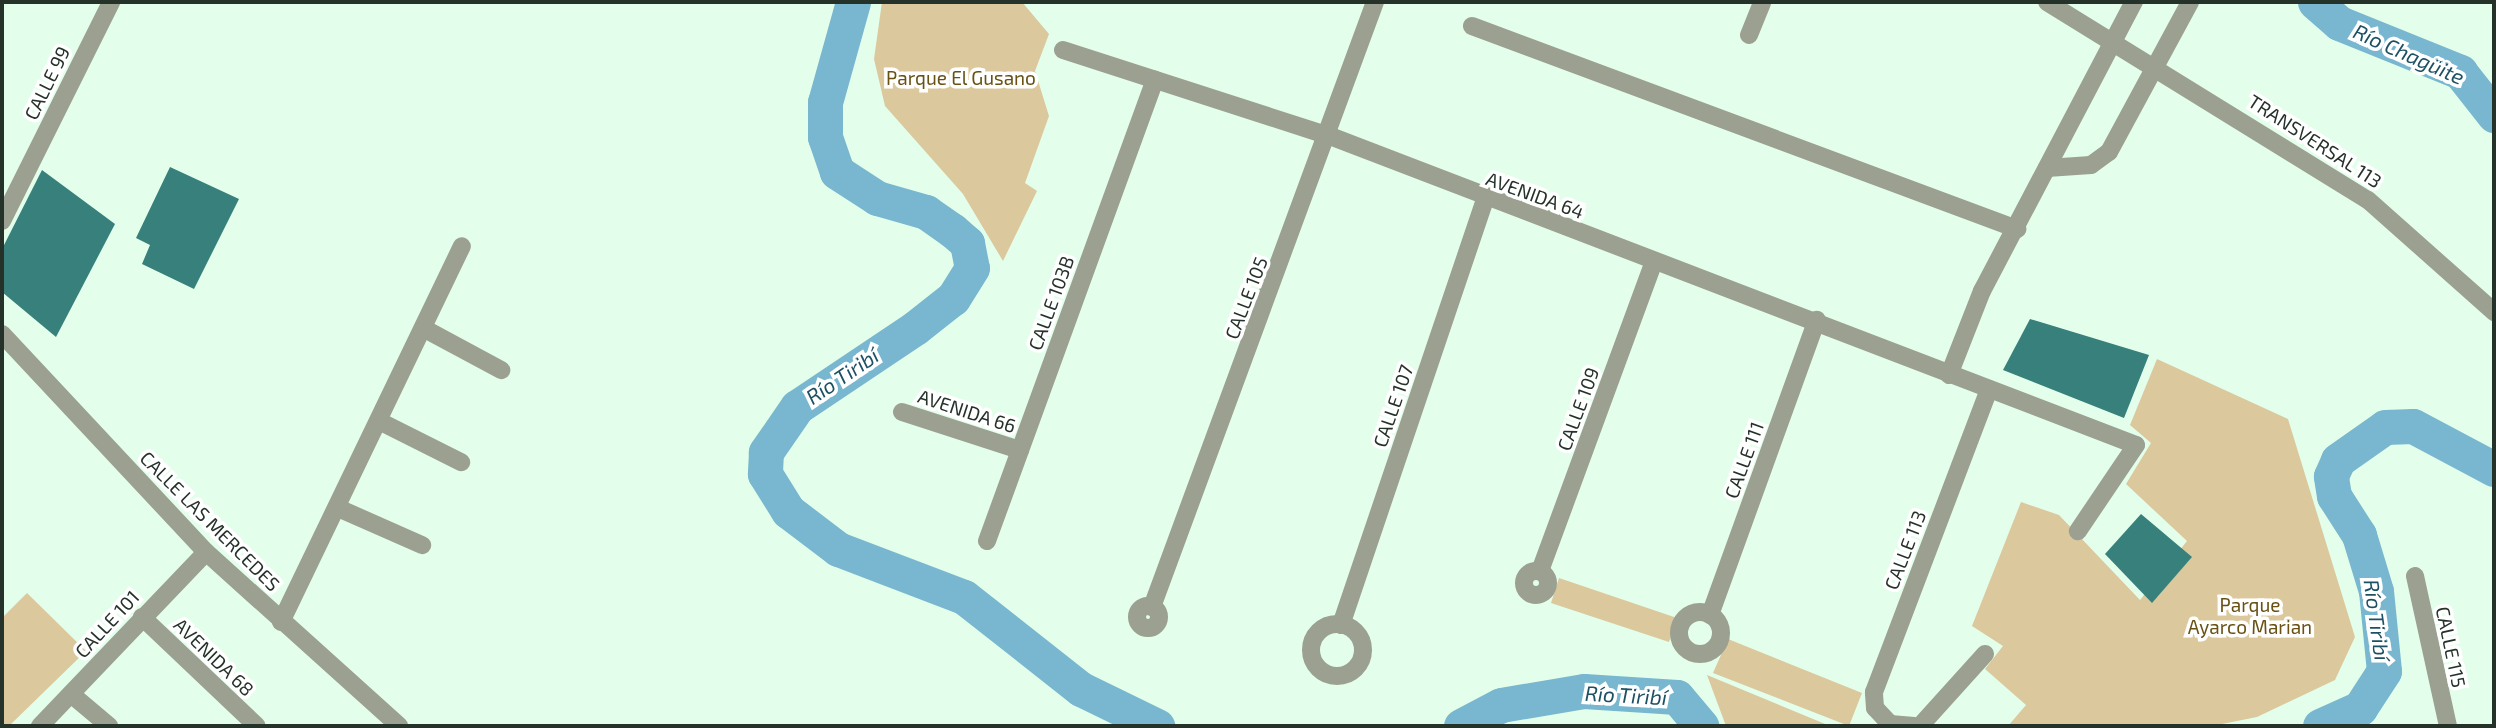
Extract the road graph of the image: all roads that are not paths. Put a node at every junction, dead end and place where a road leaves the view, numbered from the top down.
1 (111, 2) edge
2 (1375, 2) edge
3 (1762, 2) edge
4 (2047, 2) edge
5 (2133, 2) edge
6 (2190, 2) edge
7 (1472, 26) dead end
8 (1749, 35) dead end
9 (2113, 38) junction
10 (1063, 50) dead end
11 (2155, 65) junction
12 (1155, 80) junction
13 (1330, 136) junction
14 (2048, 168) junction
15 (1485, 200) junction
16 (2, 222) edge
17 (2017, 229) junction
18 (463, 246) dead end
19 (1654, 261) junction
20 (2488, 292) edge
21 (2494, 312) edge
22 (1817, 320) junction
23 (424, 328) junction
24 (2, 334) edge
25 (501, 370) dead end
26 (1949, 374) junction
27 (1989, 388) junction
28 (902, 412) dead end
29 (379, 421) junction
30 (1020, 450) junction
31 (461, 462) dead end
32 (338, 508) junction
33 (2078, 531) dead end
34 (988, 541) dead end
35 (422, 545) dead end
36 (206, 552) junction
37 (1540, 571) dead end
38 (2415, 576) dead end
39 (1152, 607) dead end
40 (1710, 615) dead end
41 (142, 617) junction
42 (281, 622) junction
43 (1341, 625) dead end
44 (1985, 654) dead end
45 (71, 694) junction
46 (40, 726) edge
47 (109, 726) edge
48 (257, 726) edge
49 (399, 726) edge
50 (1914, 726) edge
51 (1920, 726) edge
52 (2448, 726) edge

1 - 16 street, CALLE 99
2 - 13 street, CALLE 105
3 - 8 street
4 - 9 street, TRANSVERSAL 113
5 - 9 street
6 - 11 street
7 - 17 street
9 - 11 street, TRANSVERSAL 113
9 - 14 street
10 - 12 street, AVENIDA 64
11 - 14 street
11 - 20 street, TRANSVERSAL 113
12 - 13 street, AVENIDA 64
12 - 30 street, CALLE 103B
13 - 15 street, AVENIDA 64
13 - 39 street, CALLE 105
14 - 17 street
15 - 19 street, AVENIDA 64
15 - 43 street, CALLE 107
17 - 26 street
18 - 23 street
19 - 22 street, AVENIDA 64
19 - 37 street, CALLE 109
20 - 21 street
22 - 26 street, AVENIDA 64
22 - 40 street, CALLE 111
23 - 25 street
23 - 29 street
24 - 36 street, CALLE LAS MERCEDES
26 - 27 street, AVENIDA 64
27 - 33 street, AVENIDA 64
27 - 50 street, CALLE 113
28 - 30 street, AVENIDA 66
29 - 31 street
29 - 32 street
30 - 34 street, CALLE 103B
32 - 35 street
32 - 42 street
36 - 41 street, CALLE 101
36 - 42 street, CALLE LAS MERCEDES
38 - 52 street, CALLE 115
41 - 45 street, CALLE 101
41 - 48 street, AVENIDA 68
42 - 49 street, CALLE LAS MERCEDES
44 - 51 street
45 - 46 street, CALLE 101
45 - 47 street

